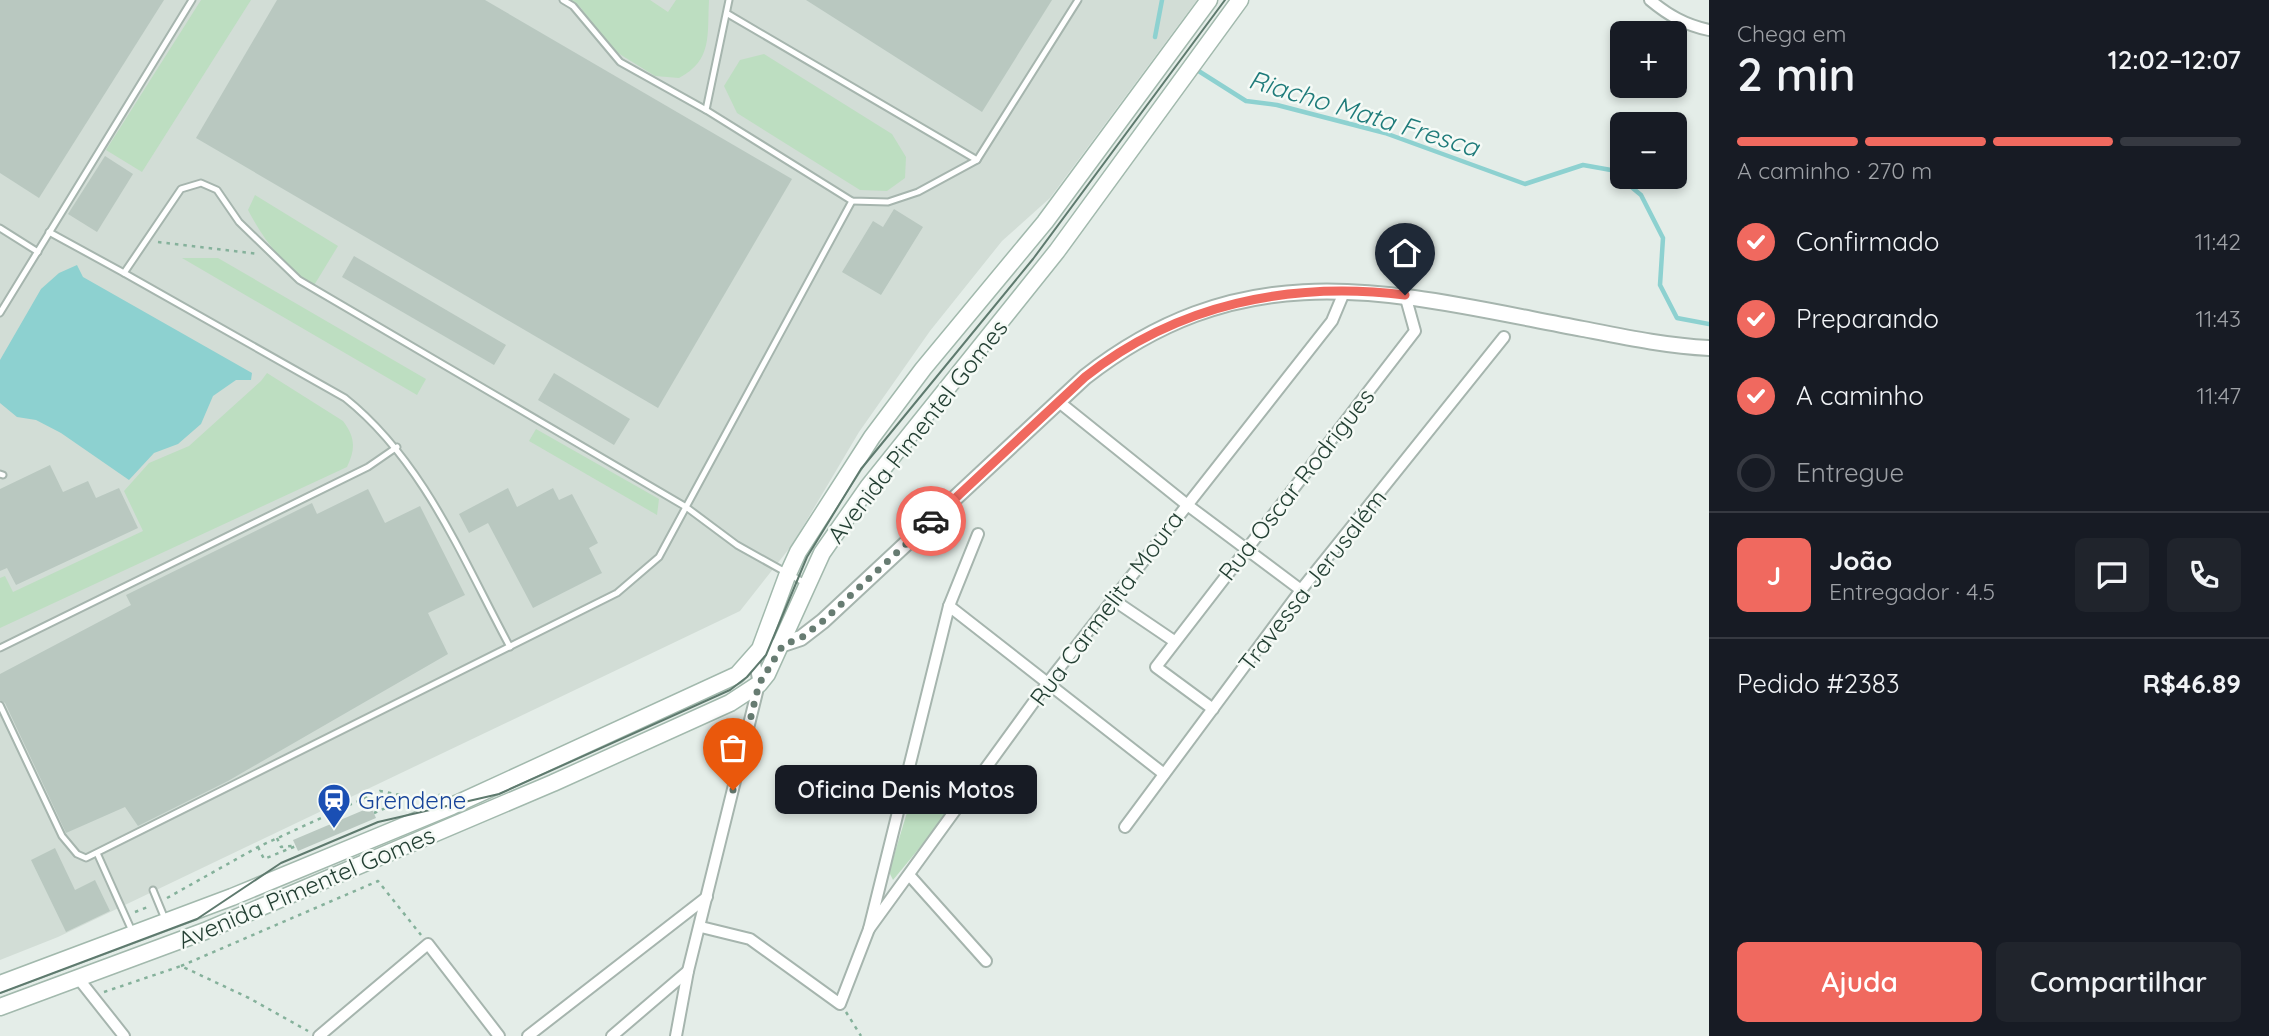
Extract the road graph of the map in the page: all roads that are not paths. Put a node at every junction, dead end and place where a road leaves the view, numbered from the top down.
1 (192, 0) edge
2 (562, 0) edge
3 (729, 0) edge
4 (1078, 0) edge
5 (1209, 0) edge
6 (1240, 0) edge
7 (1650, 0) edge
8 (728, 14) junction
9 (1709, 30) edge
10 (706, 110) junction
11 (977, 160) junction
12 (852, 201) junction
13 (0, 228) edge
14 (49, 232) junction
15 (38, 251) junction
16 (124, 273) junction
17 (1345, 290) junction
18 (1405, 295) junction
19 (0, 313) edge
20 (1504, 337) dead end
21 (1709, 348) edge
22 (923, 369) junction
23 (947, 387) junction
24 (1059, 402) junction
25 (397, 447) junction
26 (1186, 504) junction
27 (686, 507) junction
28 (978, 534) dead end
29 (1246, 548) junction
30 (786, 576) junction
31 (806, 584) junction
32 (1301, 590) junction
33 (1112, 599) junction
34 (949, 606) junction
35 (1174, 641) junction
36 (783, 645) junction
37 (510, 647) junction
38 (0, 648) edge
39 (757, 654) junction
40 (1049, 681) junction
41 (759, 684) junction
42 (0, 705) edge
43 (1213, 709) junction
44 (1164, 774) junction
45 (1125, 827) dead end
46 (97, 853) junction
47 (910, 876) junction
48 (153, 890) dead end
49 (707, 897) junction
50 (167, 922) junction
51 (701, 927) junction
52 (869, 929) junction
53 (134, 934) junction
54 (986, 961) dead end
55 (688, 971) junction
56 (78, 978) junction
57 (0, 984) edge
58 (0, 1007) edge
59 (124, 1036) edge
60 (319, 1036) edge
61 (499, 1036) edge
62 (528, 1036) edge
63 (612, 1036) edge
64 (676, 1036) edge

1 - 14 lane
2 - 10 lane
3 - 8 lane
4 - 11 lane
5 - 22 main road, Avenida Pimentel Gomes
6 - 23 main road, Avenida Pimentel Gomes
7 - 9 street
8 - 10 lane
8 - 11 lane
10 - 12 lane
11 - 12 lane
12 - 27 lane
13 - 15 lane
14 - 15 lane
14 - 16 lane
15 - 19 lane
16 - 25 lane
16 - 27 lane
17 - 18 street
17 - 24 street
17 - 26 street, Rua Carmelita Moura
18 - 21 street
18 - 29 street, Rua Oscar Rodrigues
20 - 32 street, Travessa Jerusalém
22 - 23 main road
22 - 30 main road, Avenida Pimentel Gomes
23 - 31 main road, Avenida Pimentel Gomes
24 - 26 street
24 - 36 street
25 - 37 lane
25 - 38 lane
26 - 29 street
26 - 33 street, Rua Carmelita Moura
27 - 30 lane
27 - 37 lane
28 - 34 street
29 - 32 street
29 - 35 street, Rua Oscar Rodrigues
30 - 31 lane
30 - 39 main road, Avenida Pimentel Gomes
31 - 36 main road, Avenida Pimentel Gomes
32 - 43 street, Travessa Jerusalém
33 - 35 street
33 - 40 street, Rua Carmelita Moura
34 - 40 street
34 - 52 street
35 - 43 street, Rua Oscar Rodrigues
36 - 39 street
36 - 41 main road, Avenida Pimentel Gomes
37 - 46 lane
39 - 41 street
39 - 50 main road, Avenida Pimentel Gomes
40 - 44 street
40 - 47 street, Rua Carmelita Moura
41 - 49 street
41 - 56 main road, Avenida Pimentel Gomes
42 - 46 lane
43 - 44 street, Travessa Jerusalém
44 - 45 street, Travessa Jerusalém
46 - 53 lane
47 - 52 street, Rua Carmelita Moura
47 - 54 street
48 - 50 lane
49 - 51 street
49 - 62 street
50 - 53 main road, Avenida Pimentel Gomes
51 - 52 street
51 - 55 street
53 - 57 main road, Avenida Pimentel Gomes
55 - 63 street
55 - 64 street
56 - 58 main road, Avenida Pimentel Gomes
56 - 59 street
60 - 61 street

